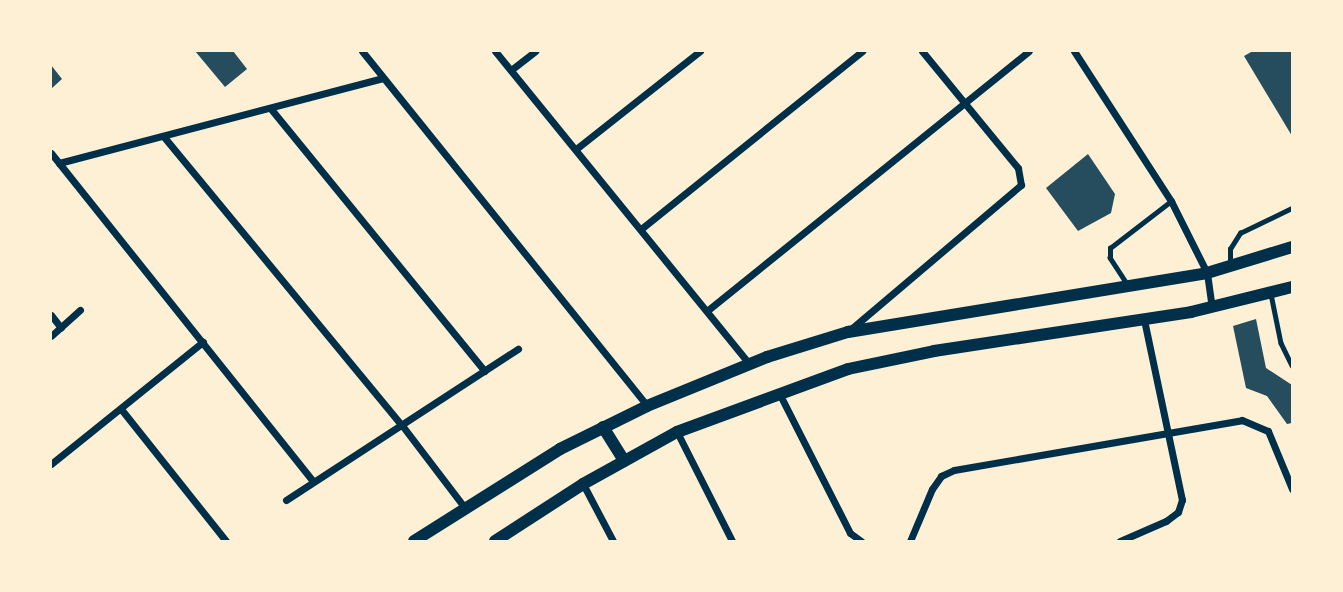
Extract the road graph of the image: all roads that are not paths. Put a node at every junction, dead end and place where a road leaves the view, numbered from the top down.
1 (495, 51) edge
2 (535, 51) edge
3 (700, 51) edge
4 (862, 51) edge
5 (922, 51) edge
6 (1029, 51) edge
7 (1074, 51) edge
8 (366, 52) edge
9 (511, 70) junction
10 (382, 78) junction
11 (967, 101) junction
12 (271, 109) junction
13 (164, 137) junction
14 (576, 149) junction
15 (51, 153) edge
16 (59, 163) junction
17 (1171, 201) junction
18 (1292, 208) edge
19 (641, 229) junction
20 (1292, 247) edge
21 (1230, 266) junction
22 (1208, 273) junction
23 (1128, 286) junction
24 (1292, 287) edge
25 (1271, 293) junction
26 (1212, 307) junction
27 (80, 310) dead end
28 (708, 310) junction
29 (51, 315) edge
30 (1144, 320) junction
31 (61, 328) junction
32 (848, 332) junction
33 (51, 336) edge
34 (203, 342) junction
35 (518, 349) dead end
36 (749, 365) junction
37 (1292, 366) edge
38 (485, 371) junction
39 (778, 392) junction
40 (647, 406) junction
41 (121, 409) junction
42 (401, 424) junction
43 (603, 427) junction
44 (677, 432) junction
45 (1168, 433) junction
46 (624, 461) junction
47 (51, 464) edge
48 (1289, 469) edge
49 (313, 481) junction
50 (583, 484) junction
51 (1292, 489) edge
52 (286, 500) dead end
53 (464, 508) junction
54 (226, 541) edge
55 (414, 541) edge
56 (495, 541) edge
57 (613, 541) edge
58 (732, 541) edge
59 (861, 541) edge
60 (910, 541) edge
61 (1120, 541) edge

1 - 9 street
2 - 9 street
3 - 14 street
4 - 19 street
5 - 11 street
6 - 11 street
7 - 17 street
8 - 10 street
9 - 14 street
10 - 12 street
10 - 40 street
11 - 28 street
11 - 32 street
12 - 13 street
12 - 38 street
13 - 16 street
13 - 42 street
14 - 19 street
15 - 16 street
16 - 34 street
17 - 22 street
17 - 23 lane
18 - 21 lane
19 - 28 street
20 - 21 main road
21 - 22 main road
22 - 23 main road
22 - 26 street
23 - 32 main road
24 - 25 main road
25 - 26 main road
25 - 37 lane
26 - 30 main road
27 - 31 street
28 - 36 street
29 - 31 street
30 - 39 main road
30 - 45 street
31 - 33 street
32 - 36 main road
34 - 41 street
34 - 49 street
35 - 38 street
36 - 40 main road
38 - 42 street
39 - 44 main road
39 - 59 street
40 - 43 main road
41 - 47 street
41 - 54 street
42 - 49 street
42 - 53 street
43 - 46 main road
43 - 53 main road
44 - 46 main road
44 - 58 street
45 - 48 street
45 - 60 street
45 - 61 street
46 - 50 main road
48 - 51 street
49 - 52 street
50 - 56 main road
50 - 57 street
53 - 55 main road

